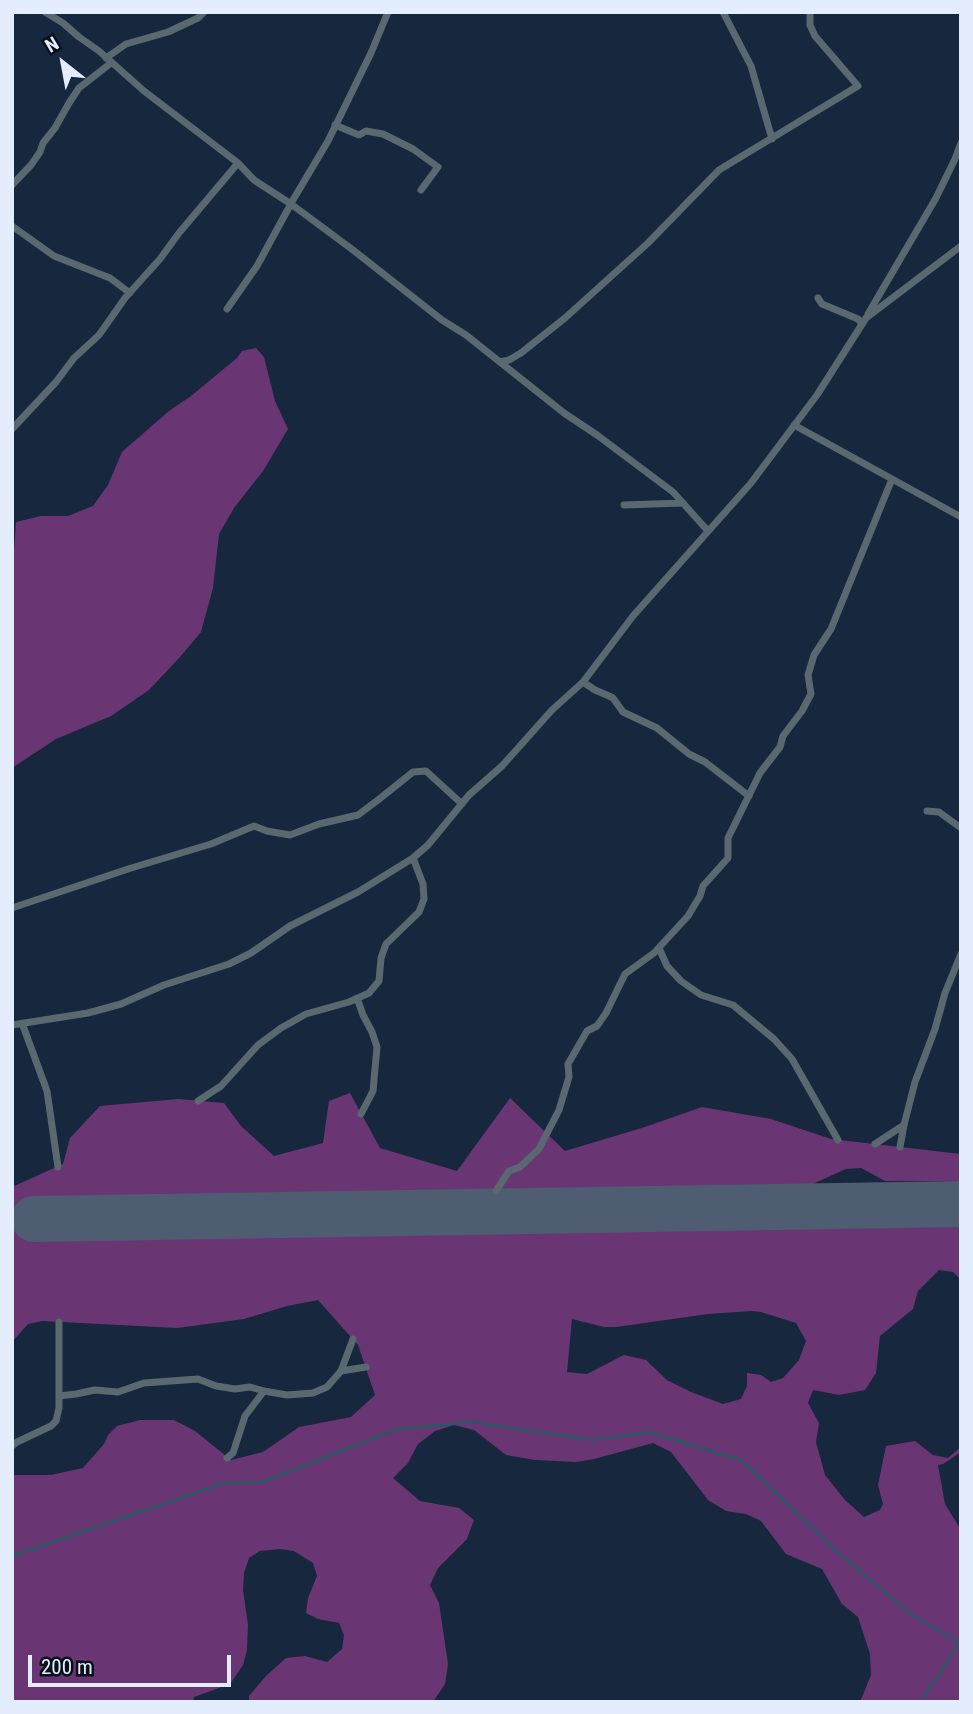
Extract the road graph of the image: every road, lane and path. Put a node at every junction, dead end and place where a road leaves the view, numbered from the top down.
1 (45, 12) edge
2 (204, 12) edge
3 (388, 12) edge
4 (723, 12) edge
5 (810, 12) edge
6 (109, 61) junction
7 (335, 125) junction
8 (772, 139) junction
9 (961, 143) edge
10 (238, 163) junction
11 (12, 185) edge
12 (421, 190) dead end
13 (290, 204) junction
14 (12, 226) edge
15 (961, 246) edge
16 (130, 293) junction
17 (818, 298) dead end
18 (227, 309) dead end
19 (864, 321) junction
20 (500, 362) junction
21 (794, 425) junction
22 (12, 429) edge
23 (892, 479) junction
24 (683, 503) junction
25 (624, 505) dead end
26 (961, 517) edge
27 (708, 531) junction
28 (583, 682) junction
29 (749, 796) junction
30 (462, 804) junction
31 (928, 811) dead end
32 (961, 828) edge
33 (413, 858) junction
34 (12, 908) edge
35 (659, 948) junction
36 (961, 954) edge
37 (357, 998) junction
38 (22, 1023) junction
39 (12, 1025) edge
40 (198, 1101) dead end
41 (361, 1114) dead end
42 (904, 1125) junction
43 (838, 1140) dead end
44 (875, 1144) dead end
45 (900, 1147) dead end
46 (58, 1167) dead end
47 (496, 1191) dead end
48 (60, 1322) dead end
49 (353, 1339) dead end
50 (366, 1367) dead end
51 (341, 1371) junction
52 (264, 1391) junction
53 (59, 1396) junction
54 (12, 1446) edge
55 (227, 1458) dead end

1 - 6 street
2 - 6 street
3 - 7 street
4 - 8 street
5 - 8 street
6 - 10 street
6 - 11 street
7 - 12 street
7 - 13 street
8 - 20 street
9 - 19 street
10 - 13 street
10 - 16 street
13 - 18 street
13 - 20 street
14 - 16 street
15 - 19 street
16 - 22 street
17 - 19 street
19 - 21 street
20 - 24 street
21 - 23 street
21 - 27 street
23 - 26 street
23 - 29 street
24 - 25 street
24 - 27 street
27 - 28 street
28 - 29 street
28 - 30 street
29 - 35 street
30 - 33 street
30 - 34 street
31 - 32 street
33 - 37 street
33 - 38 street
35 - 43 street
35 - 47 street
36 - 42 street
37 - 40 street
37 - 41 street
38 - 39 street
38 - 46 street
42 - 44 street
42 - 45 street
48 - 53 street
49 - 51 street
50 - 51 street
51 - 52 street
52 - 53 street
52 - 55 street
53 - 54 street

